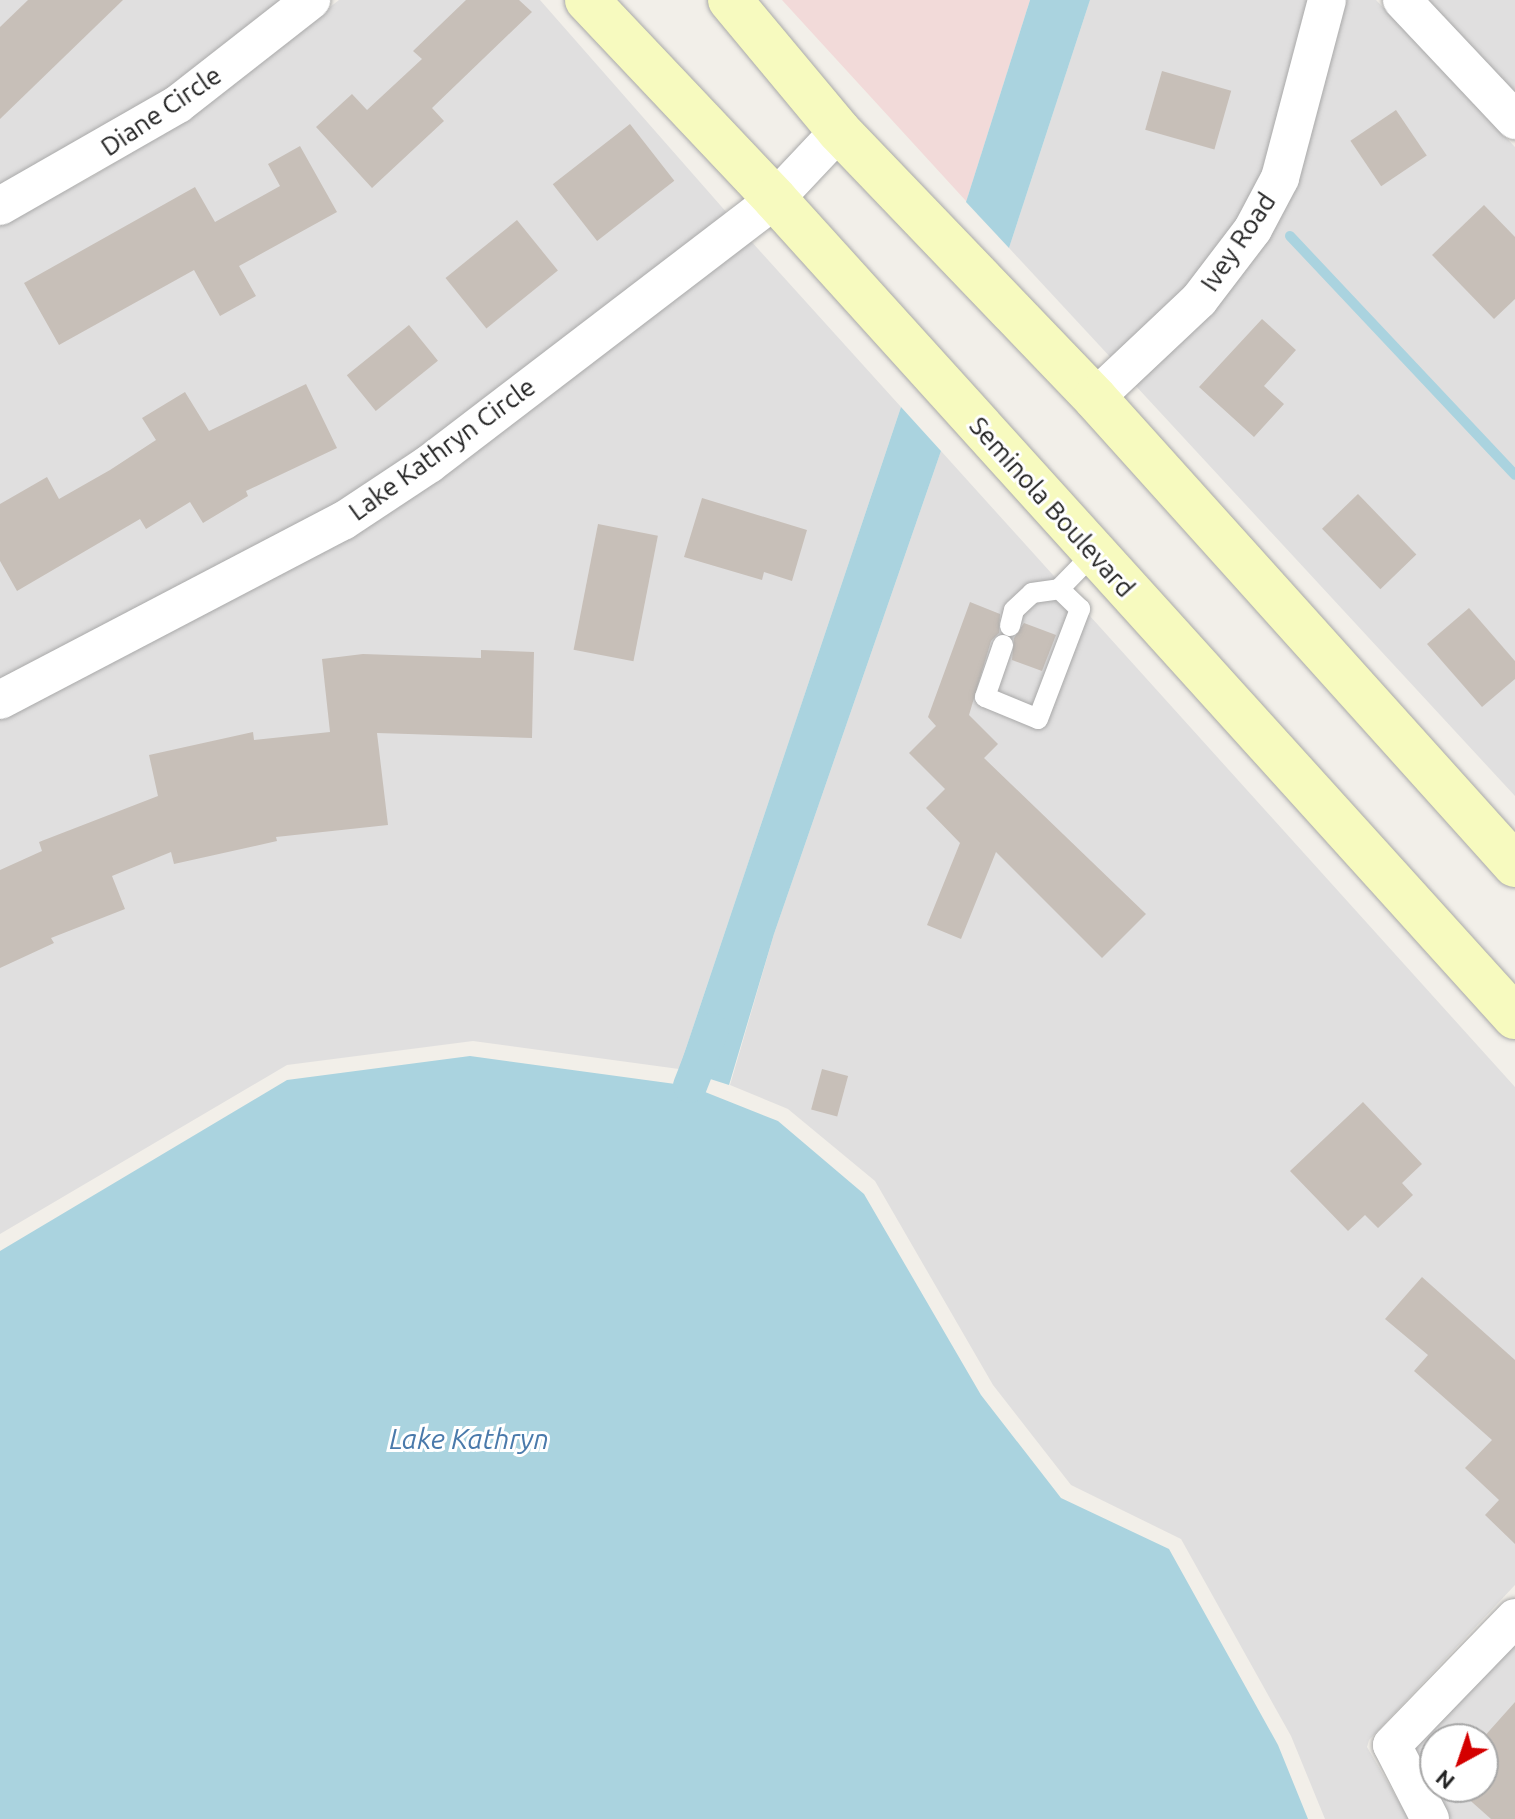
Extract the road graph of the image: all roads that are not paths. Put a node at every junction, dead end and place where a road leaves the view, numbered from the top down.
1 (311, 0) edge
2 (587, 0) edge
3 (730, 0) edge
4 (1327, 0) edge
5 (1402, 0) edge
6 (1515, 120) edge
7 (839, 131) junction
8 (775, 199) junction
9 (0, 206) edge
10 (1095, 398) junction
11 (1093, 554) junction
12 (1059, 589) junction
13 (0, 700) edge
14 (1515, 865) edge
15 (1515, 1017) edge
16 (1515, 1618) edge
17 (1430, 1819) edge

1 - 9 street, Diane Circle
2 - 8 main road, Seminola Boulevard
3 - 7 main road
4 - 10 street, Ivey Road
5 - 6 street
7 - 8 street, Lake Kathryn Circle
7 - 10 main road
8 - 11 main road, Seminola Boulevard
8 - 13 street, Lake Kathryn Circle
10 - 14 main road
11 - 12 lane
11 - 15 main road, Seminola Boulevard
12 - 12 lane
16 - 17 street

